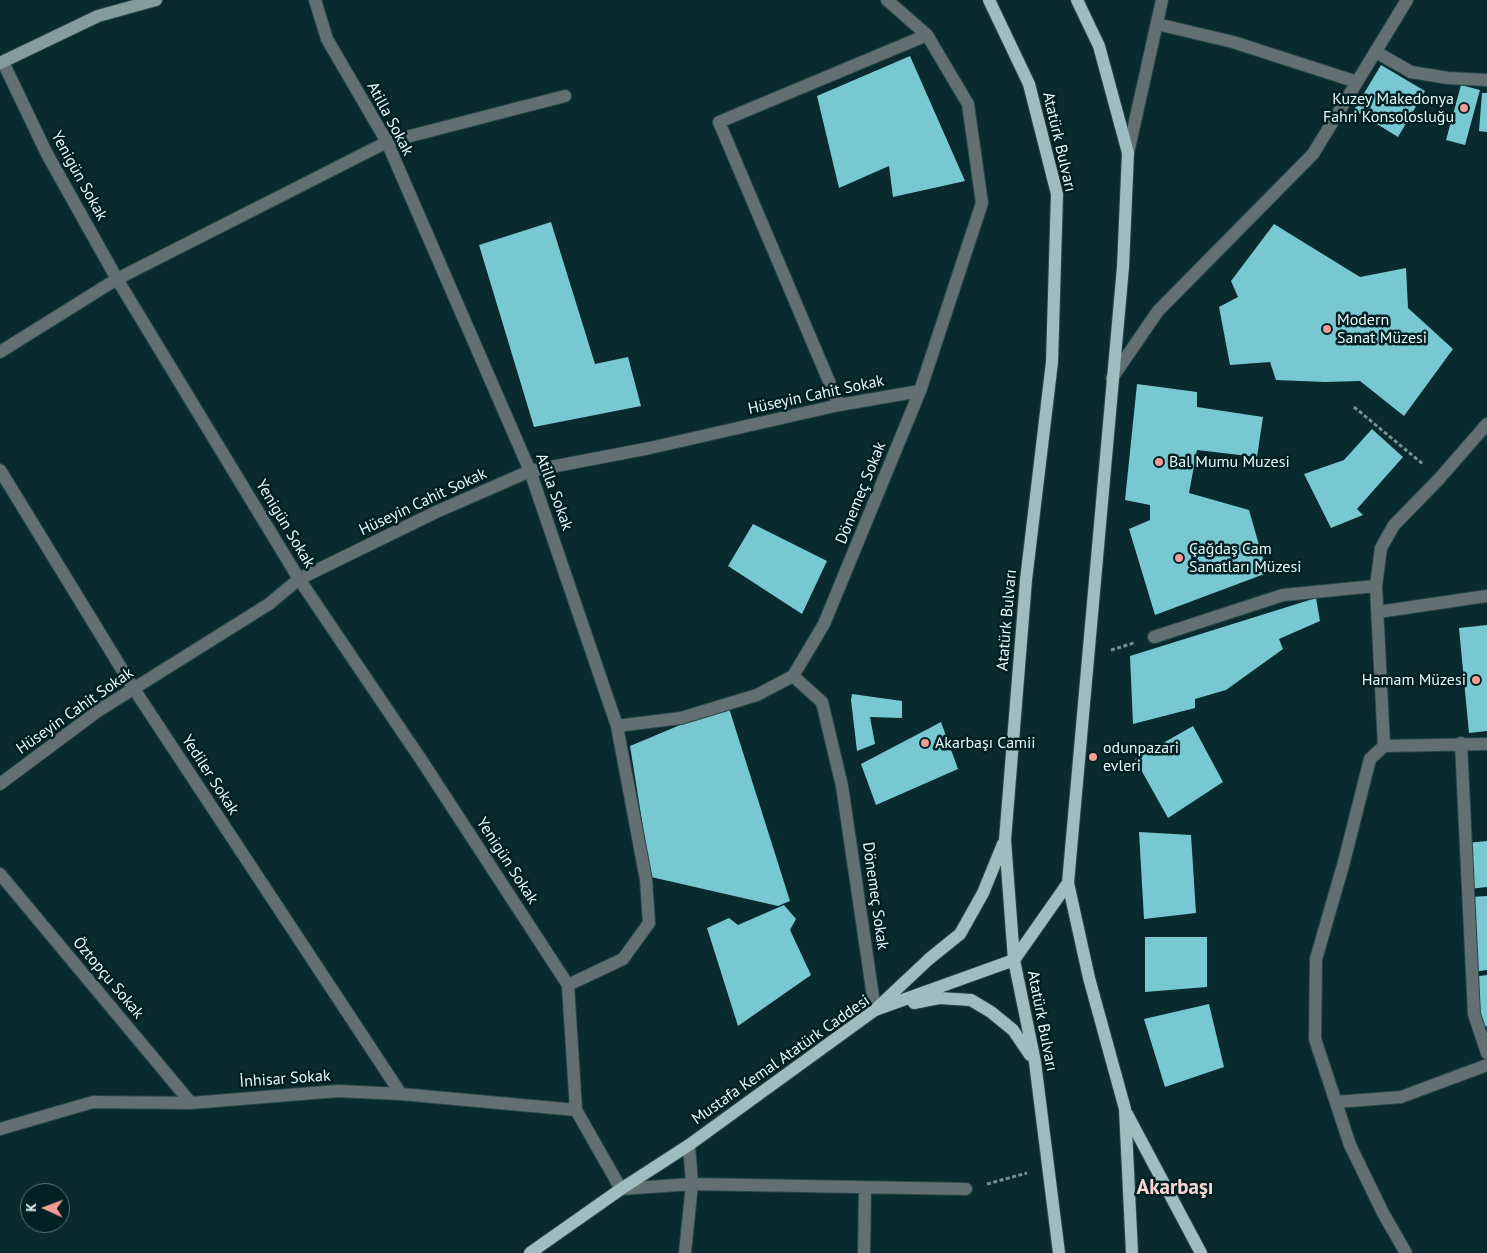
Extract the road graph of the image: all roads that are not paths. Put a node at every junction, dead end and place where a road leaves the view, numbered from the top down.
1 (156, 0) edge
2 (315, 0) edge
3 (887, 0) edge
4 (989, 0) edge
5 (1077, 0) edge
6 (1162, 0) edge
7 (1408, 0) edge
8 (1157, 24) junction
9 (927, 35) junction
10 (1376, 52) junction
11 (2, 62) edge
12 (1487, 80) edge
13 (1357, 82) junction
14 (565, 96) dead end
15 (387, 142) junction
16 (1128, 153) junction
17 (117, 279) junction
18 (0, 352) edge
19 (1112, 378) junction
20 (920, 391) junction
21 (839, 405) junction
22 (1487, 424) edge
23 (0, 470) edge
24 (530, 471) junction
25 (299, 578) junction
26 (1376, 586) junction
27 (1487, 596) edge
28 (1378, 612) junction
29 (1154, 637) dead end
30 (793, 676) junction
31 (134, 690) junction
32 (616, 726) junction
33 (1461, 744) junction
34 (1487, 744) edge
35 (1384, 746) junction
36 (0, 784) edge
37 (1004, 840) junction
38 (0, 874) edge
39 (1068, 884) junction
40 (1014, 960) junction
41 (568, 985) junction
42 (874, 1010) junction
43 (1487, 1053) edge
44 (1035, 1062) junction
45 (1487, 1065) edge
46 (401, 1094) junction
47 (1336, 1102) junction
48 (191, 1103) junction
49 (1125, 1109) junction
50 (576, 1110) junction
51 (0, 1130) edge
52 (689, 1144) junction
53 (692, 1184) junction
54 (865, 1188) junction
55 (621, 1189) junction
56 (966, 1189) road end
57 (530, 1253) edge
58 (685, 1253) edge
59 (864, 1253) edge
60 (1059, 1253) edge
61 (1132, 1253) edge
62 (1201, 1253) edge
63 (1406, 1253) edge

1 - 11 main road
2 - 15 street, Atilla Sokak
3 - 9 street, Dönemeç Sokak
4 - 37 main road, Atatürk Bulvarı
5 - 16 main road
6 - 8 street
7 - 10 street
8 - 13 street
8 - 16 street
9 - 20 street, Dönemeç Sokak
9 - 21 street
10 - 12 street
10 - 13 street
11 - 17 street, Yenigün Sokak
13 - 19 street
14 - 15 street
15 - 17 street
15 - 24 street, Atilla Sokak
16 - 19 main road
17 - 18 street
17 - 25 street, Yenigün Sokak
19 - 39 main road
20 - 21 street, Hüseyin Cahit Sokak
20 - 30 street, Dönemeç Sokak
21 - 24 street, Hüseyin Cahit Sokak
22 - 26 street
23 - 31 street, Yediler Sokak
24 - 25 street, Hüseyin Cahit Sokak
24 - 32 street, Atilla Sokak
25 - 31 street, Hüseyin Cahit Sokak
25 - 41 street, Yenigün Sokak
26 - 28 street
26 - 29 street
27 - 28 street
28 - 35 street
30 - 32 street
30 - 42 street, Dönemeç Sokak
31 - 36 street, Hüseyin Cahit Sokak
31 - 46 street, Yediler Sokak
32 - 41 street, Atilla Sokak
33 - 34 street
33 - 35 street
33 - 43 street
35 - 47 street
37 - 40 main road, Atatürk Bulvarı
37 - 42 main road
38 - 48 street, Öztopçu Sokak
39 - 40 main road
39 - 49 main road
40 - 42 main road, Mustafa Kemal Atatürk Caddesi
40 - 44 main road, Atatürk Bulvarı
41 - 50 street
42 - 44 main road
42 - 52 main road, Mustafa Kemal Atatürk Caddesi
44 - 60 main road, Atatürk Bulvarı
45 - 47 street
46 - 48 street, İnhisar Sokak
46 - 50 street, İnhisar Sokak
47 - 63 street
48 - 51 street, İnhisar Sokak
49 - 61 main road
49 - 62 main road
50 - 55 street
52 - 53 street
52 - 55 main road, Mustafa Kemal Atatürk Caddesi
53 - 54 street
53 - 55 street
53 - 58 street
54 - 56 street
54 - 59 street
55 - 57 main road, Mustafa Kemal Atatürk Caddesi

